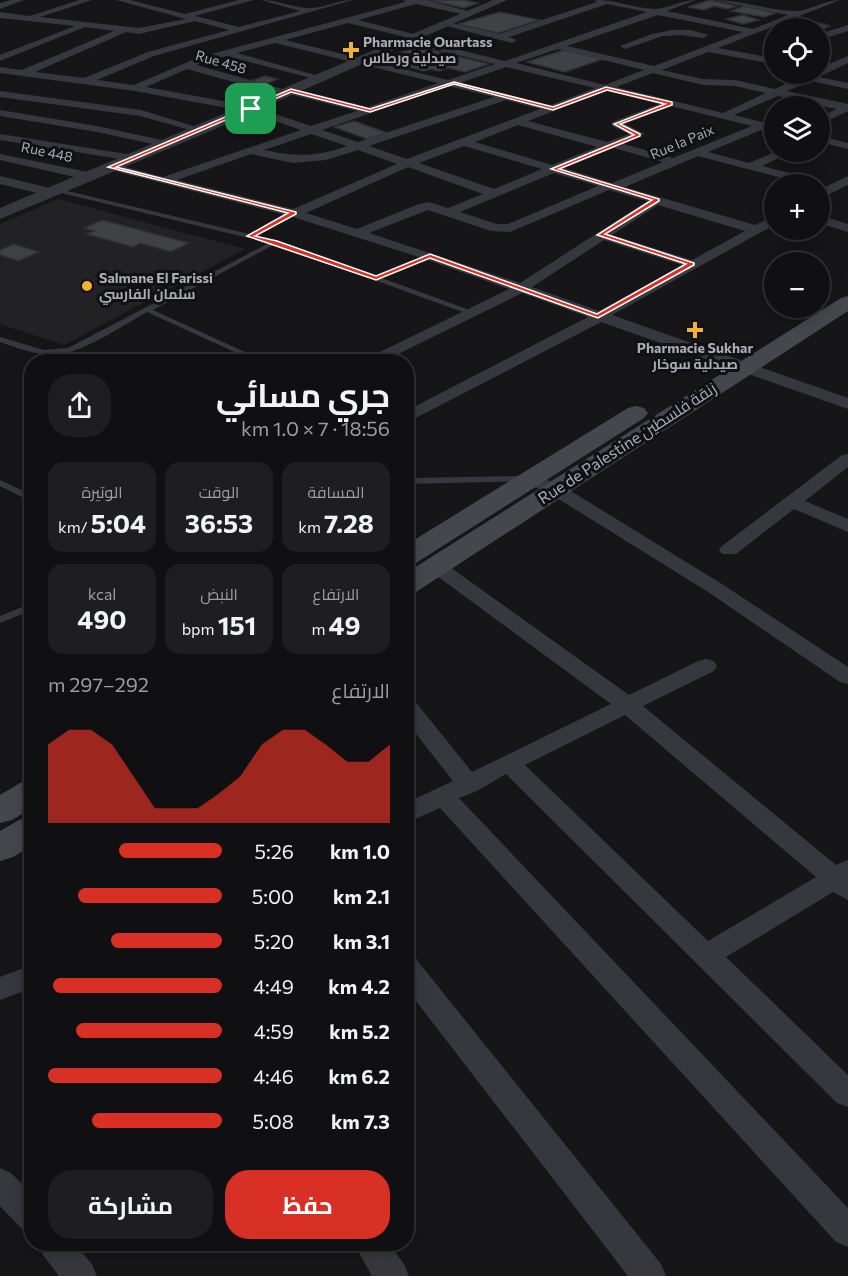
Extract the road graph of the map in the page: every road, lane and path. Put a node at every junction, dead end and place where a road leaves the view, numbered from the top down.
1 (20, 0) edge
2 (88, 0) edge
3 (120, 0) edge
4 (249, 0) edge
5 (265, 0) edge
6 (349, 0) edge
7 (502, 0) edge
8 (606, 0) edge
9 (692, 0) edge
10 (718, 0) edge
11 (757, 0) edge
12 (836, 0) edge
13 (415, 1) edge
14 (137, 2) edge
15 (168, 3) dead end
16 (743, 5) junction
17 (0, 6) edge
18 (150, 8) junction
19 (310, 10) junction
20 (115, 11) dead end
21 (656, 12) junction
22 (471, 13) junction
23 (0, 15) edge
24 (795, 15) junction
25 (184, 16) junction
26 (94, 17) dead end
27 (27, 18) junction
28 (198, 19) junction
29 (348, 20) junction
30 (72, 24) junction
31 (443, 24) junction
32 (84, 25) junction
33 (848, 28) edge
34 (240, 31) junction
35 (751, 31) junction
36 (40, 32) dead end
37 (60, 34) junction
38 (764, 34) edge
39 (830, 34) edge
40 (122, 35) junction
41 (499, 37) junction
42 (583, 37) junction
43 (410, 38) junction
44 (275, 40) junction
45 (727, 40) junction
46 (604, 41) dead end
47 (10, 44) dead end
48 (144, 44) dead end
49 (614, 44) dead end
50 (29, 46) junction
51 (625, 46) junction
52 (552, 47) junction
53 (706, 49) junction
54 (166, 50) junction
55 (648, 51) dead end
56 (225, 53) junction
57 (659, 53) dead end
58 (0, 58) edge
59 (682, 58) junction
60 (764, 59) edge
61 (848, 59) edge
62 (359, 61) junction
63 (506, 64) junction
64 (186, 65) junction
65 (830, 67) edge
66 (653, 69) junction
67 (0, 70) edge
68 (318, 79) junction
69 (830, 79) edge
70 (86, 81) junction
71 (14, 83) edge
72 (454, 83) junction
73 (794, 84) edge
74 (848, 86) edge
75 (135, 88) junction
76 (606, 88) junction
77 (287, 92) junction
78 (777, 92) junction
79 (506, 97) junction
80 (670, 104) junction
81 (251, 109) junction
82 (553, 109) junction
83 (846, 109) edge
84 (370, 111) junction
85 (0, 113) edge
86 (724, 116) junction
87 (830, 117) edge
88 (518, 122) junction
89 (764, 126) edge
90 (764, 128) edge
91 (201, 130) junction
92 (314, 130) junction
93 (0, 137) edge
94 (464, 142) junction
95 (830, 142) edge
96 (166, 144) junction
97 (611, 145) junction
98 (848, 146) edge
99 (360, 147) junction
100 (252, 151) junction
101 (693, 152) junction
102 (0, 157) edge
103 (134, 158) junction
104 (764, 161) edge
105 (674, 162) junction
106 (406, 164) junction
107 (111, 167) junction
108 (750, 167) junction
109 (554, 169) junction
110 (776, 174) edge
111 (88, 176) junction
112 (0, 180) edge
113 (164, 180) junction
114 (848, 180) edge
115 (611, 186) junction
116 (832, 188) edge
117 (52, 191) junction
118 (496, 194) junction
119 (657, 200) junction
120 (448, 212) junction
121 (294, 213) junction
122 (0, 214) edge
123 (830, 222) edge
124 (764, 226) edge
125 (848, 228) edge
126 (756, 230) junction
127 (357, 233) junction
128 (600, 235) junction
129 (250, 236) junction
130 (275, 242) junction
131 (430, 256) junction
132 (692, 264) junction
133 (376, 278) junction
134 (520, 289) junction
135 (843, 294) edge
136 (148, 310) junction
137 (471, 312) junction
138 (598, 316) junction
139 (787, 318) edge
140 (0, 339) edge
141 (49, 354) edge
142 (63, 354) edge
143 (245, 354) edge
144 (387, 354) edge
145 (720, 360) junction
146 (744, 368) junction
147 (848, 404) edge
148 (414, 414) edge
149 (848, 459) edge
150 (414, 481) edge
151 (0, 483) edge
152 (543, 484) junction
153 (24, 495) edge
154 (794, 504) junction
155 (848, 526) edge
156 (729, 550) dead end
157 (414, 553) edge
158 (436, 566) junction
159 (414, 581) edge
160 (24, 610) edge
161 (0, 620) edge
162 (706, 666) dead end
163 (848, 677) edge
164 (629, 706) junction
165 (414, 715) edge
166 (508, 762) junction
167 (469, 785) junction
168 (443, 796) junction
169 (24, 797) edge
170 (414, 810) edge
171 (0, 811) edge
172 (24, 834) edge
173 (0, 848) edge
174 (844, 879) edge
175 (707, 955) junction
176 (414, 977) edge
177 (24, 980) edge
178 (0, 990) edge
179 (848, 1094) edge
180 (0, 1183) edge
181 (24, 1208) edge
182 (848, 1232) edge
183 (60, 1251) edge
184 (375, 1251) edge
185 (80, 1276) edge
186 (392, 1276) edge
187 (649, 1276) edge

1 - 17 street
2 - 27 street
3 - 14 street
4 - 25 street
5 - 19 street
6 - 19 street
7 - 22 street
8 - 21 street
8 - 41 street
9 - 21 street
10 - 16 street
11 - 16 street
12 - 24 street
13 - 22 street
13 - 29 street
14 - 18 street
14 - 20 street
15 - 18 street
16 - 24 street
18 - 25 street
19 - 34 street
21 - 35 street
21 - 42 street
22 - 31 street
23 - 27 street
24 - 35 street
25 - 28 street
26 - 30 street
27 - 30 street
28 - 34 street
28 - 40 street
29 - 43 street
29 - 44 street
30 - 32 street
31 - 41 street
31 - 43 street
32 - 37 street
32 - 40 street
33 - 39 street
34 - 44 street
34 - 54 street
35 - 38 street
35 - 45 street
36 - 37 street
37 - 50 street
40 - 71 street
41 - 52 street
42 - 46 street
42 - 52 street
43 - 62 street
43 - 63 street
44 - 56 street
44 - 62 street
45 - 51 street
45 - 53 street
47 - 50 street
48 - 54 street
49 - 51 street
50 - 58 street
51 - 55 street
52 - 63 street
52 - 66 street
53 - 59 street
53 - 60 street
54 - 70 street
56 - 64 street
56 - 68 street
57 - 59 street
59 - 66 street
61 - 65 street
62 - 68 street
62 - 72 street
63 - 72 street
63 - 76 street
64 - 75 street
64 - 77 street, Rue 458
66 - 76 street
66 - 78 street
67 - 71 street
68 - 77 street
69 - 74 street
70 - 71 street
70 - 75 street
71 - 91 street
72 - 79 street
72 - 84 street
73 - 78 street
75 - 81 street
76 - 80 street
76 - 82 street
77 - 81 street
77 - 84 street, Rue 458
78 - 83 street
78 - 86 street
79 - 82 street
79 - 99 street
80 - 86 street
80 - 97 street
81 - 91 street
81 - 92 street
82 - 88 street
83 - 87 street
84 - 92 street
85 - 96 street
86 - 89 street
88 - 94 street
88 - 97 street
90 - 101 street, Rue la Paix
91 - 96 street
92 - 99 street
92 - 100 street
93 - 103 street
94 - 106 street
94 - 109 street
95 - 98 street
96 - 103 street
97 - 105 street
97 - 109 street
99 - 100 street
99 - 106 street
100 - 113 street
101 - 105 street, Rue la Paix
101 - 108 street
102 - 111 street, Rue 448
103 - 107 street
104 - 108 street
105 - 115 street, Rue la Paix
106 - 118 street
106 - 121 street
107 - 111 street
107 - 113 street
108 - 110 street
109 - 115 street
109 - 118 street
111 - 117 street
112 - 117 street
113 - 121 street
114 - 116 street
115 - 119 street
115 - 120 street, Rue la Paix
117 - 122 street
117 - 129 lane
118 - 120 street
119 - 126 street
119 - 128 street
120 - 127 street, Rue la Paix
121 - 127 street
121 - 129 lane
123 - 125 street
124 - 126 street
126 - 132 street
127 - 131 street
128 - 132 street
128 - 134 street
129 - 130 lane
130 - 133 lane
130 - 136 lane
131 - 133 lane
131 - 134 street
132 - 138 street
133 - 137 lane
134 - 137 street
134 - 138 street
135 - 146 main road, Rue de Palestine زنقة فلسطين
136 - 142 lane
136 - 143 lane
137 - 144 street
138 - 145 street
138 - 148 street
139 - 145 main road, Rue de Palestine زنقة فلسطين
140 - 141 lane
145 - 146 street
145 - 152 main road, Rue de Palestine زنقة فلسطين
146 - 147 street
146 - 152 main road, Rue de Palestine زنقة فلسطين
149 - 154 street
150 - 152 lane
151 - 153 lane
152 - 157 main road, Rue de Palestine زنقة فلسطين
152 - 158 main road, Rue de Palestine زنقة فلسطين
152 - 163 street
154 - 155 street
154 - 156 street
158 - 159 main road, Rue de Palestine زنقة فلسطين
158 - 164 street
160 - 161 lane
162 - 164 street
164 - 166 street
164 - 174 street
165 - 167 street
166 - 167 street
166 - 175 street
167 - 168 street
168 - 170 street
168 - 182 street
169 - 171 main road
172 - 173 main road
174 - 175 street
175 - 179 street
176 - 187 street
177 - 178 street
180 - 181 street
183 - 185 street
184 - 186 street

